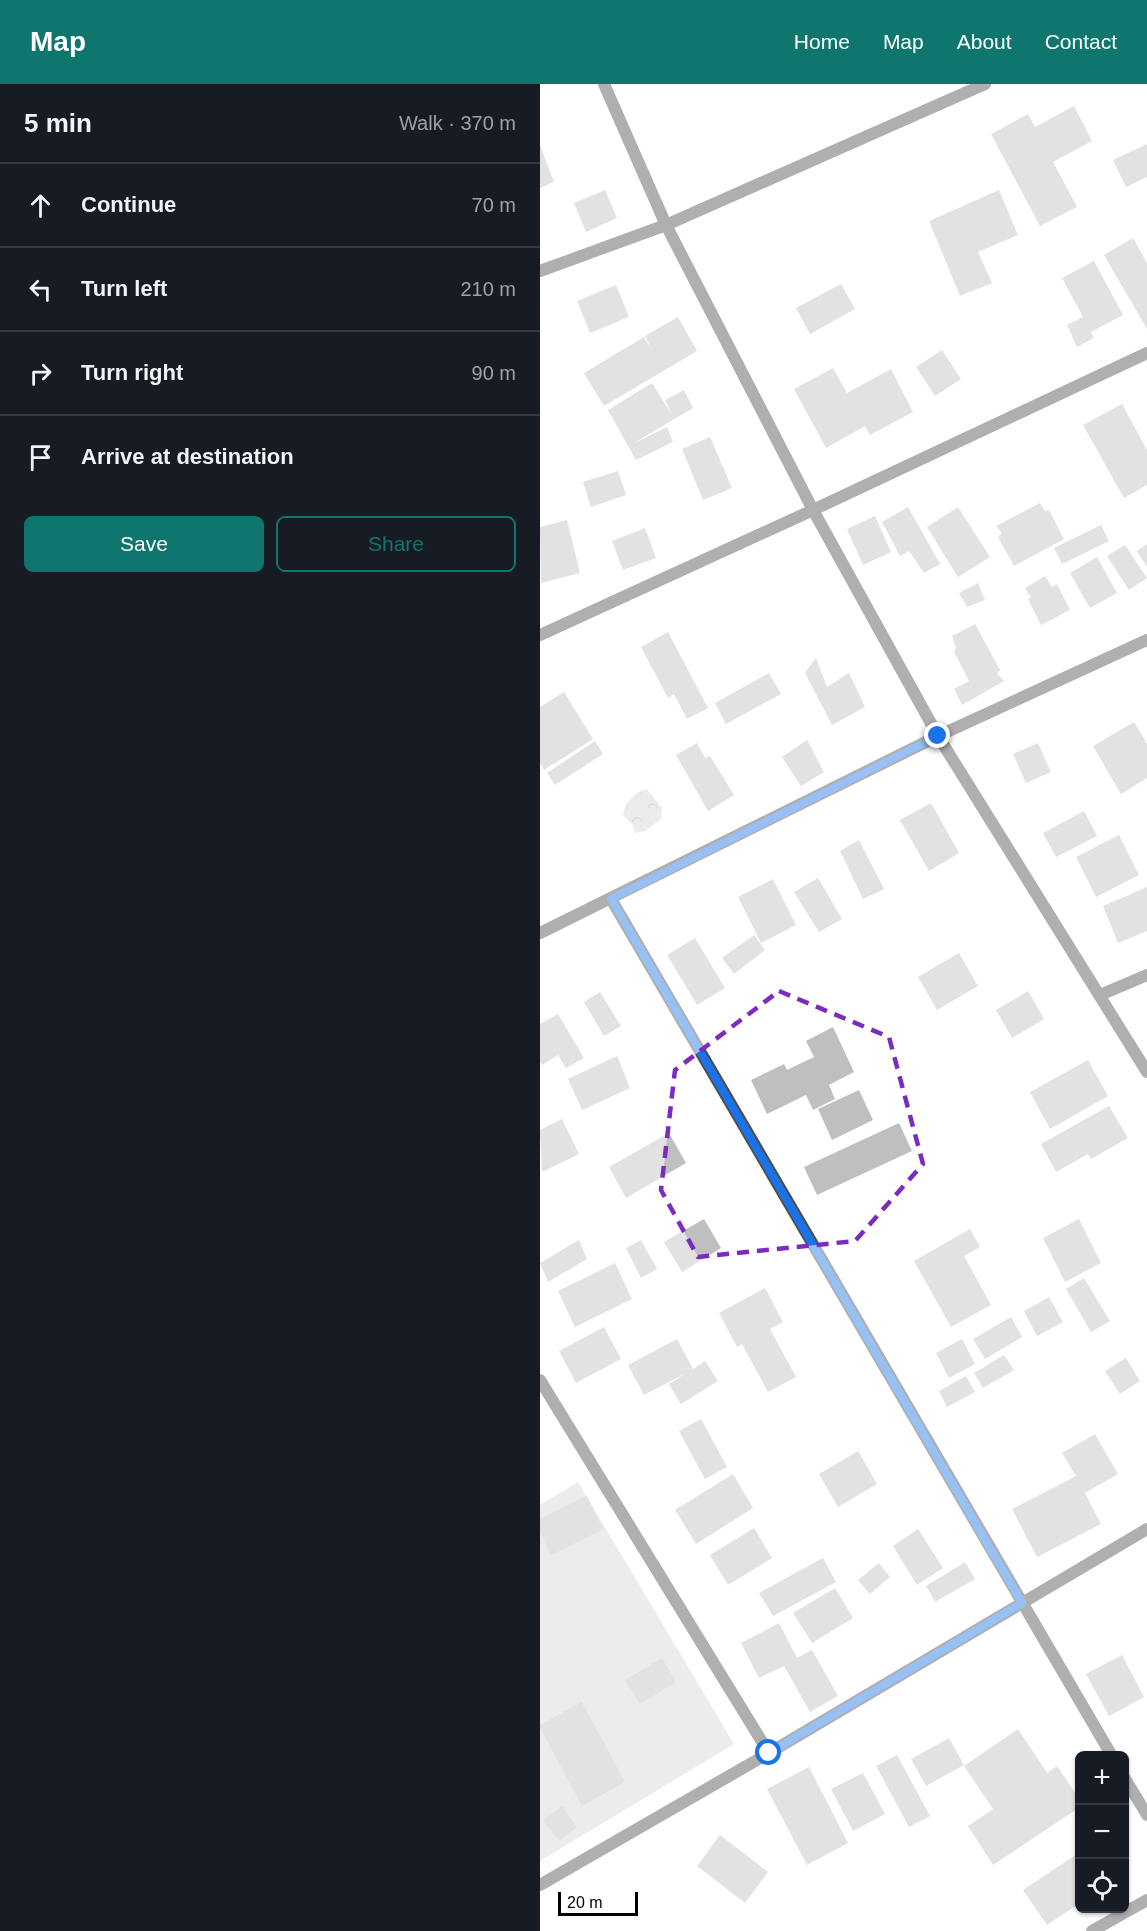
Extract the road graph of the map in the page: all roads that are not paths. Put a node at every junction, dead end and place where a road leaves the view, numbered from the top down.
1 (604, 84) edge
2 (986, 84) edge
3 (666, 225) junction
4 (540, 271) edge
5 (1147, 353) edge
6 (813, 510) junction
7 (540, 635) edge
8 (1147, 640) edge
9 (938, 736) junction
10 (611, 899) junction
11 (540, 933) edge
12 (1147, 975) edge
13 (1100, 995) junction
14 (1147, 1072) edge
15 (540, 1380) edge
16 (1147, 1529) edge
17 (1022, 1603) junction
18 (1110, 1751) edge
19 (769, 1753) junction
20 (1129, 1784) edge
21 (1147, 1815) edge
22 (540, 1885) edge
23 (1147, 1900) edge
24 (1092, 1931) edge

1 - 3 street
2 - 3 street
3 - 4 street
3 - 6 street
5 - 6 street
6 - 7 street
6 - 9 street
8 - 9 street
9 - 10 street
9 - 13 street
10 - 11 street
10 - 17 street
12 - 13 street
13 - 14 street
15 - 19 street
16 - 17 street
17 - 18 street
17 - 19 street
19 - 22 street
20 - 21 street
23 - 24 street

